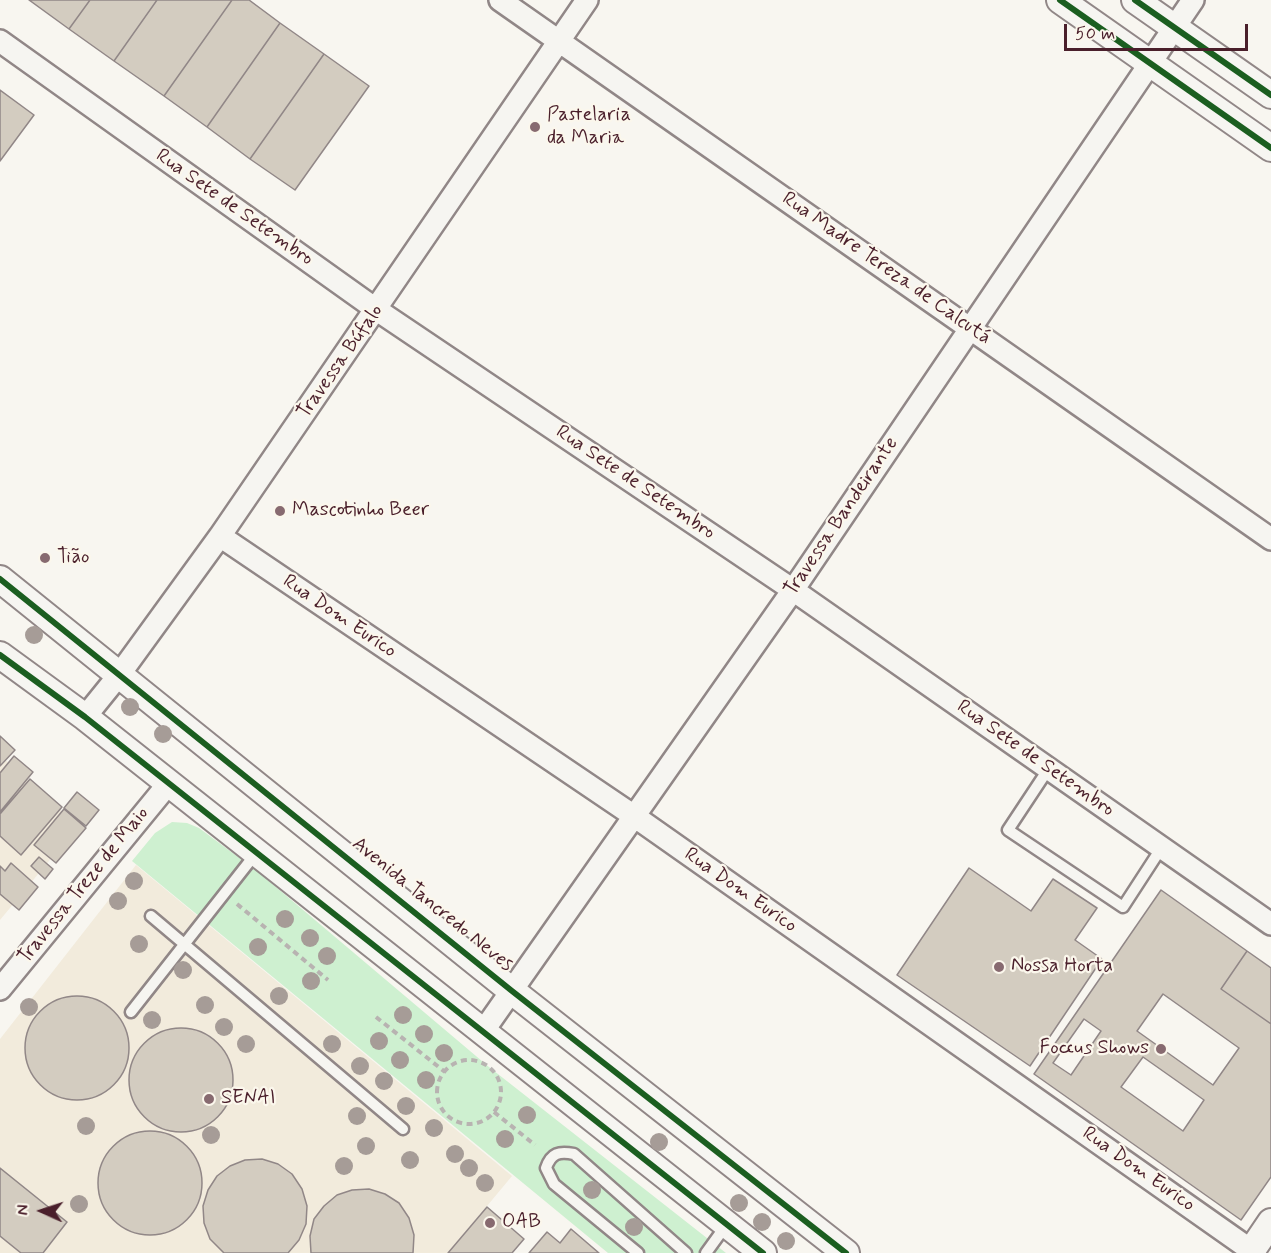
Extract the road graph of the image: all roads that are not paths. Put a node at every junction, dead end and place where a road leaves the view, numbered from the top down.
1 (500, 0) edge
2 (587, 0) edge
3 (1060, 0) edge
4 (1135, 0) edge
5 (1193, 0) edge
6 (1173, 27) junction
7 (0, 41) edge
8 (559, 41) junction
9 (1148, 63) junction
10 (1271, 95) edge
11 (1271, 148) edge
12 (377, 310) junction
13 (969, 326) junction
14 (220, 536) junction
15 (1271, 538) edge
16 (0, 579) edge
17 (793, 590) junction
18 (0, 655) edge
19 (120, 675) junction
20 (85, 717) junction
21 (1048, 768) junction
22 (169, 783) junction
23 (634, 816) junction
24 (1162, 847) junction
25 (257, 852) junction
26 (151, 916) dead end
27 (1271, 924) edge
28 (185, 945) junction
29 (0, 990) edge
30 (512, 991) junction
31 (131, 1012) dead end
32 (484, 1030) junction
33 (404, 1129) dead end
34 (1271, 1222) edge
35 (727, 1223) junction
36 (1252, 1252) edge
37 (638, 1253) edge
38 (686, 1253) edge
39 (706, 1253) edge
40 (763, 1253) edge
41 (846, 1253) edge

1 - 8 street, Rua Madre Tereza de Calcutá
2 - 8 street, Travessa Búfalo
3 - 9 street
4 - 6 street
5 - 6 street, Travessa Bandeirante
6 - 9 street, Travessa Bandeirante
6 - 10 street
7 - 12 street, Rua Sete de Setembro
8 - 12 street, Travessa Búfalo
8 - 13 street, Rua Madre Tereza de Calcutá
9 - 11 street
9 - 13 street, Travessa Bandeirante
12 - 14 street, Travessa Búfalo
12 - 17 street, Rua Sete de Setembro
13 - 15 street, Rua Madre Tereza de Calcutá
13 - 17 street, Travessa Bandeirante
14 - 19 street, Travessa Búfalo
14 - 23 street, Rua Dom Eurico
16 - 19 street, Avenida Tancredo Neves
17 - 21 street, Rua Sete de Setembro
17 - 23 street, Travessa Bandeirante
18 - 20 street
19 - 20 street, Travessa Búfalo
19 - 30 street, Avenida Tancredo Neves
20 - 22 street
21 - 24 street, Rua Sete de Setembro
21 - 24 lane
22 - 25 street
22 - 29 street, Travessa Treze de Maio
23 - 30 street, Travessa Bandeirante
23 - 36 street, Rua Dom Eurico
24 - 27 street, Rua Sete de Setembro
25 - 28 lane
25 - 32 street
26 - 28 lane
28 - 31 lane
28 - 33 lane
30 - 32 street, Travessa Bandeirante
30 - 41 street, Avenida Tancredo Neves
32 - 35 street
34 - 36 street
35 - 39 lane
35 - 40 street
37 - 38 lane

